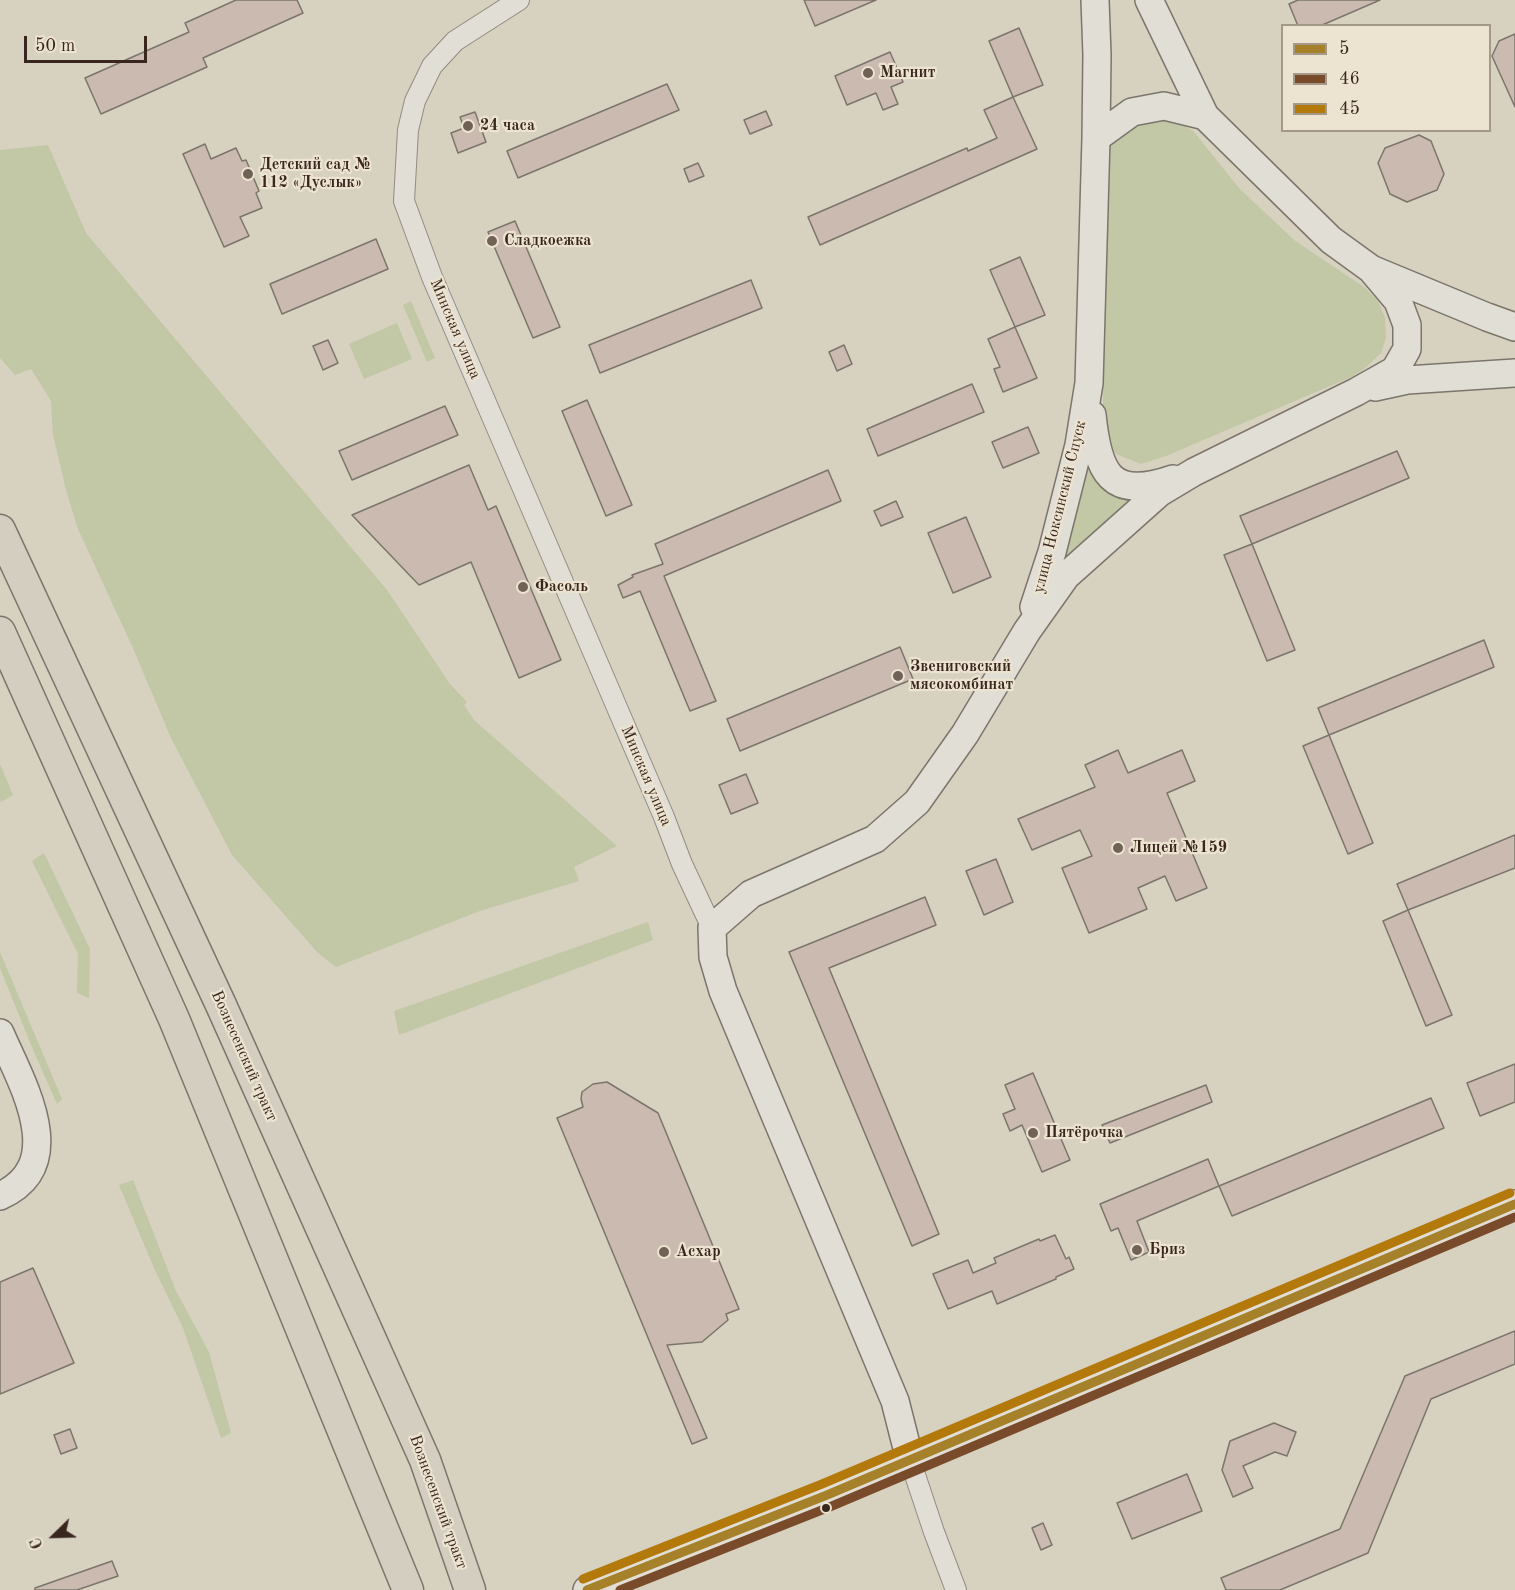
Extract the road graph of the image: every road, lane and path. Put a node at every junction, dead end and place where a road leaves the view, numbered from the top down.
1 (519, 0) edge
2 (1095, 0) edge
3 (1149, 0) edge
4 (1205, 116) junction
5 (1096, 138) junction
6 (1371, 269) junction
7 (1515, 327) edge
8 (1515, 373) edge
9 (1089, 383) junction
10 (1356, 392) junction
11 (1194, 472) junction
12 (0, 530) edge
13 (1027, 631) junction
14 (0, 632) edge
15 (711, 928) junction
16 (0, 1033) edge
17 (0, 1196) edge
18 (1515, 1204) edge
19 (910, 1460) junction
20 (408, 1590) edge
21 (470, 1590) edge
22 (587, 1590) edge
23 (956, 1590) edge

1 - 15 street, Минская улица
2 - 5 street, улица Ноксинский Спуск
3 - 4 street, улица Ноксинский Спуск
4 - 5 street
4 - 6 street, улица Ноксинский Спуск
5 - 9 street, улица Ноксинский Спуск
6 - 7 street, улица Ноксинский Спуск
6 - 10 street, улица Ноксинский Спуск
8 - 10 street, улица Ноксинский Спуск
9 - 11 street, улица Ноксинский Спуск
9 - 13 street, улица Ноксинский Спуск
10 - 11 street, улица Ноксинский Спуск
11 - 13 street, улица Ноксинский Спуск
12 - 21 main road, Вознесенский тракт
13 - 15 street, улица Ноксинский Спуск
14 - 20 main road
15 - 19 street, Минская улица
16 - 17 street
18 - 19 street
19 - 22 street
19 - 23 street, Минская улица

